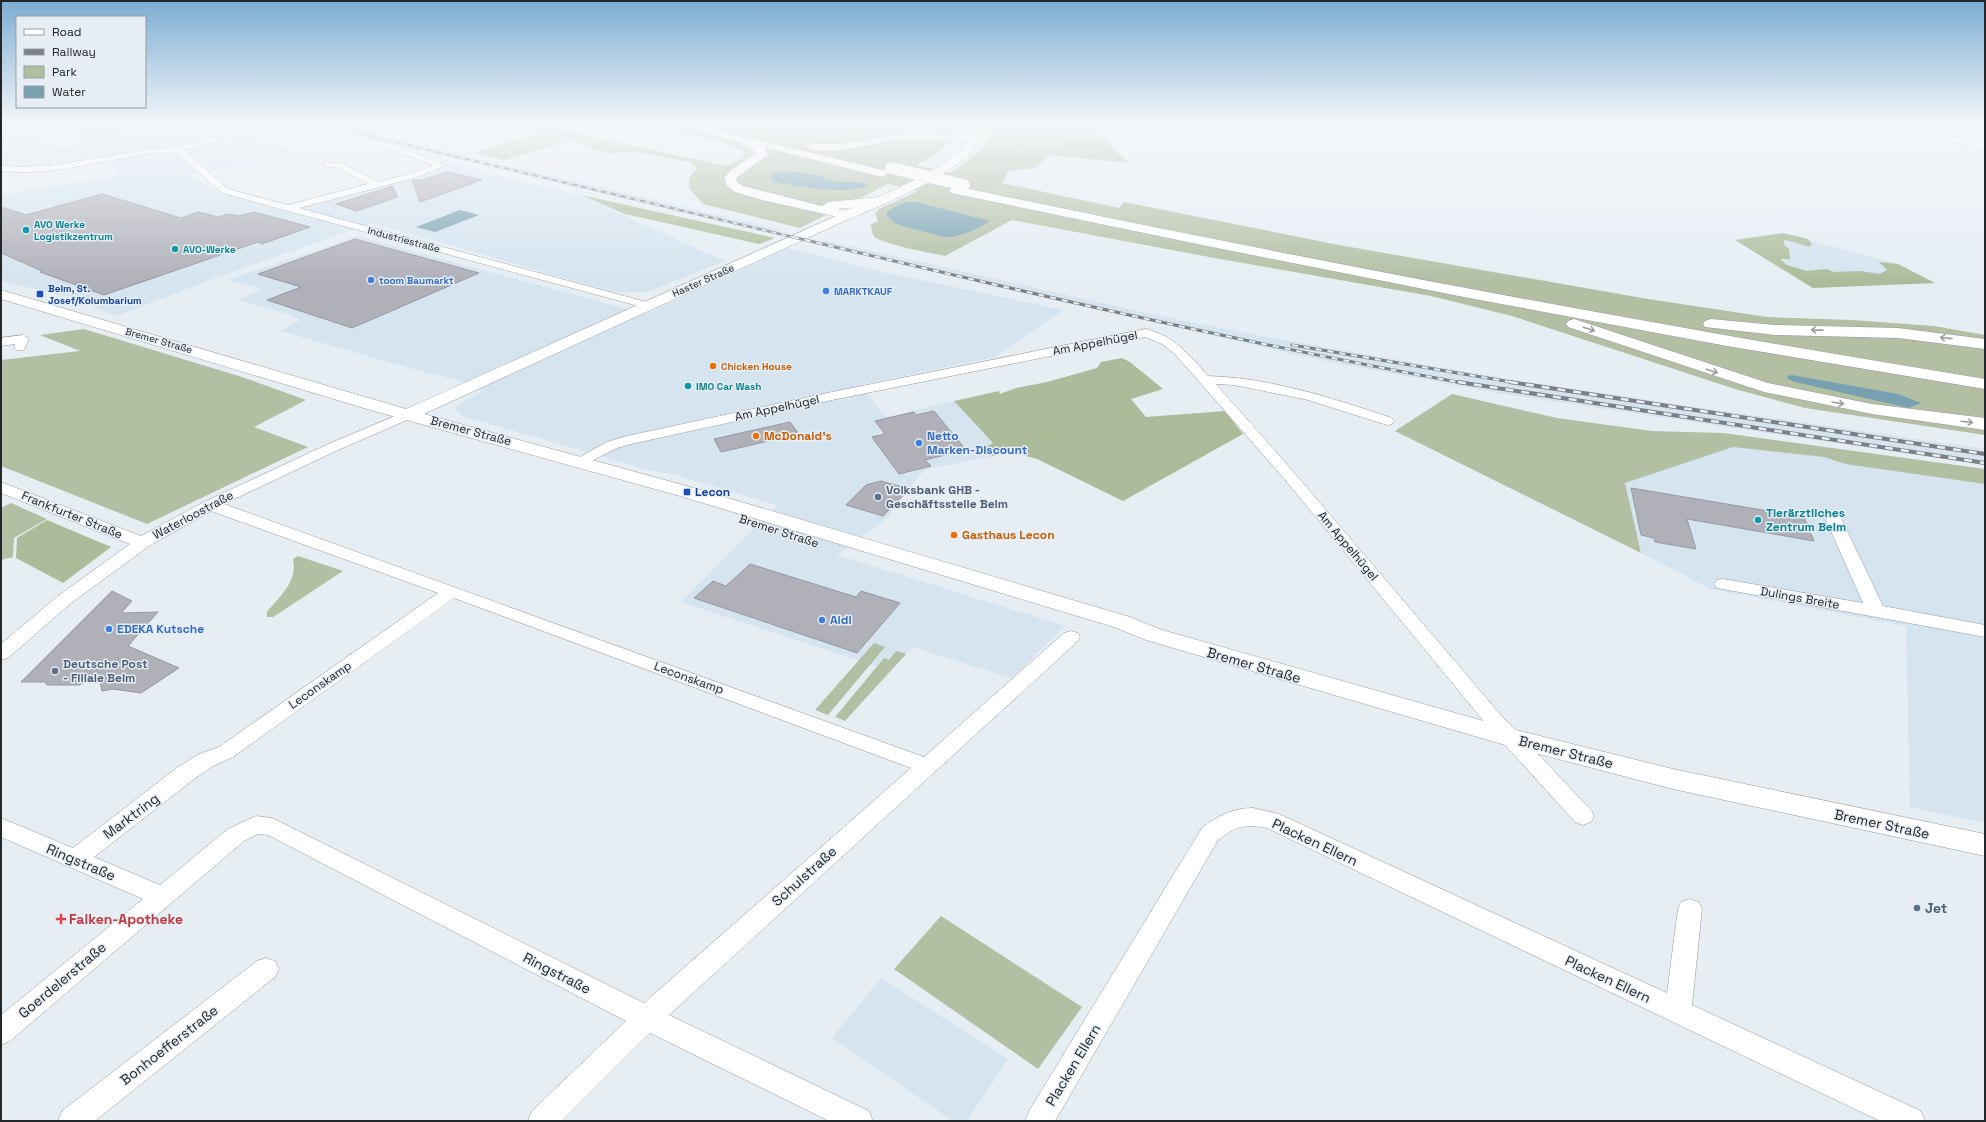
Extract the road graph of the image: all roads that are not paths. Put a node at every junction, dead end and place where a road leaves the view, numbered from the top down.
1 (209, 177) edge
2 (363, 177) edge
3 (406, 177) edge
4 (731, 177) edge
5 (916, 177) edge
6 (923, 177) edge
7 (377, 185) junction
8 (960, 187) junction
9 (878, 201) junction
10 (807, 206) junction
11 (291, 207) junction
12 (847, 215) junction
13 (1416, 284) junction
14 (1, 294) edge
15 (646, 306) junction
16 (1650, 318) junction
17 (1, 342) edge
18 (1985, 344) edge
19 (20, 347) dead end
20 (1985, 374) edge
21 (1205, 380) junction
22 (1985, 384) edge
23 (409, 414) junction
24 (1387, 421) dead end
25 (1985, 424) edge
26 (581, 462) junction
27 (1, 487) edge
28 (210, 505) junction
29 (1834, 520) dead end
30 (143, 542) junction
31 (1723, 584) dead end
32 (451, 592) junction
33 (1876, 611) junction
34 (1985, 630) edge
35 (1154, 635) junction
36 (1071, 637) dead end
37 (1, 654) edge
38 (1512, 738) junction
39 (927, 766) junction
40 (186, 773) joint
41 (1583, 816) dead end
42 (256, 825) joint
43 (1, 827) edge
44 (1985, 845) edge
45 (75, 859) junction
46 (161, 896) junction
47 (1690, 909) dead end
48 (266, 969) dead end
49 (1678, 1011) junction
50 (647, 1018) junction
51 (1, 1032) edge
52 (72, 1121) edge
53 (542, 1121) edge
54 (859, 1121) edge
55 (1039, 1121) edge
56 (1911, 1121) edge

1 - 11 street, Industriestraße
2 - 7 street
3 - 7 street
4 - 10 main road
5 - 8 main road
6 - 9 main road, Haster Straße
7 - 11 street
8 - 13 main road
8 - 16 main road
9 - 10 main road
9 - 12 main road, Haster Straße
10 - 12 main road
11 - 15 street, Industriestraße
12 - 15 street, Haster Straße
13 - 22 main road
13 -> 25 main road
14 - 23 street, Bremer Straße
15 - 23 street, Haster Straße
18 -> 16 main road
16 - 20 main road
17 - 19 street
21 - 24 street
21 - 26 street, Am Appelhügel
21 - 38 street, Am Appelhügel
23 - 26 street, Bremer Straße
23 - 28 street, Waterloostraße
23 - 35 street, Bremer Straße
26 - 35 street, Bremer Straße
27 - 30 street, Frankfurter Straße
28 - 30 street, Waterloostraße
28 - 32 street, Leconskamp
29 - 33 street
30 - 37 street, Waterloostraße
31 - 33 street, Dulings Breite
32 - 39 street, Leconskamp
32 - 40 street, Leconskamp
33 - 34 street, Dulings Breite
35 - 38 street, Bremer Straße
36 - 39 street, Schulstraße
38 - 41 street
38 - 44 street, Bremer Straße
39 - 50 street, Schulstraße
40 - 45 street, Marktring
42 - 46 street, Goerdelerstraße
42 - 50 street, Ringstraße
43 - 45 street, Ringstraße
45 - 46 street, Ringstraße
46 - 51 street, Goerdelerstraße
47 - 49 street
48 - 52 street, Bonhoefferstraße
49 - 55 street, Placken Ellern
49 - 56 street, Placken Ellern
50 - 53 street, Schulstraße
50 - 54 street, Ringstraße

